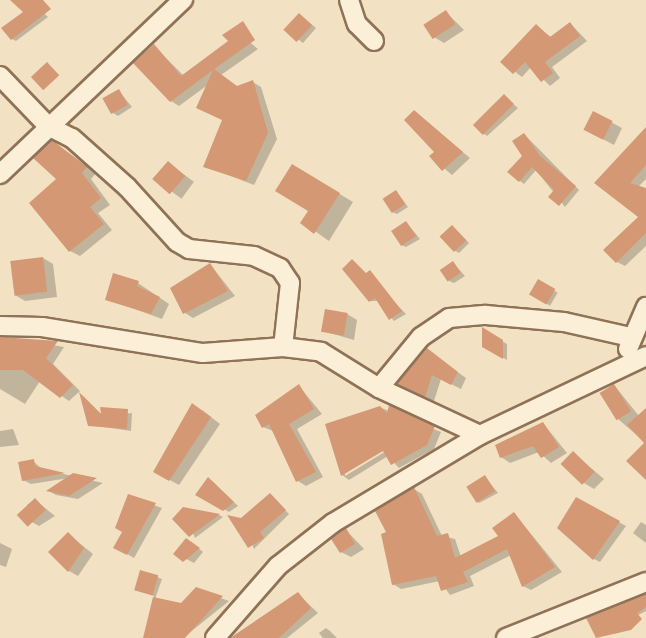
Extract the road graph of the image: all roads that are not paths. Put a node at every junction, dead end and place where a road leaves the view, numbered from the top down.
1 (183, 0) edge
2 (349, 0) edge
3 (374, 42) dead end
4 (0, 76) edge
5 (48, 126) junction
6 (0, 174) edge
7 (646, 307) edge
8 (0, 326) edge
9 (630, 337) junction
10 (283, 347) junction
11 (646, 356) edge
12 (626, 365) junction
13 (379, 388) junction
14 (480, 435) junction
15 (646, 582) edge
16 (215, 638) edge
17 (506, 638) edge

1 - 5 street
2 - 3 street
4 - 5 street
5 - 6 street
5 - 10 street
7 - 9 street
8 - 10 street
9 - 12 street
9 - 13 street
10 - 13 street
11 - 12 street
12 - 14 street
13 - 14 street
14 - 16 street
15 - 17 street

